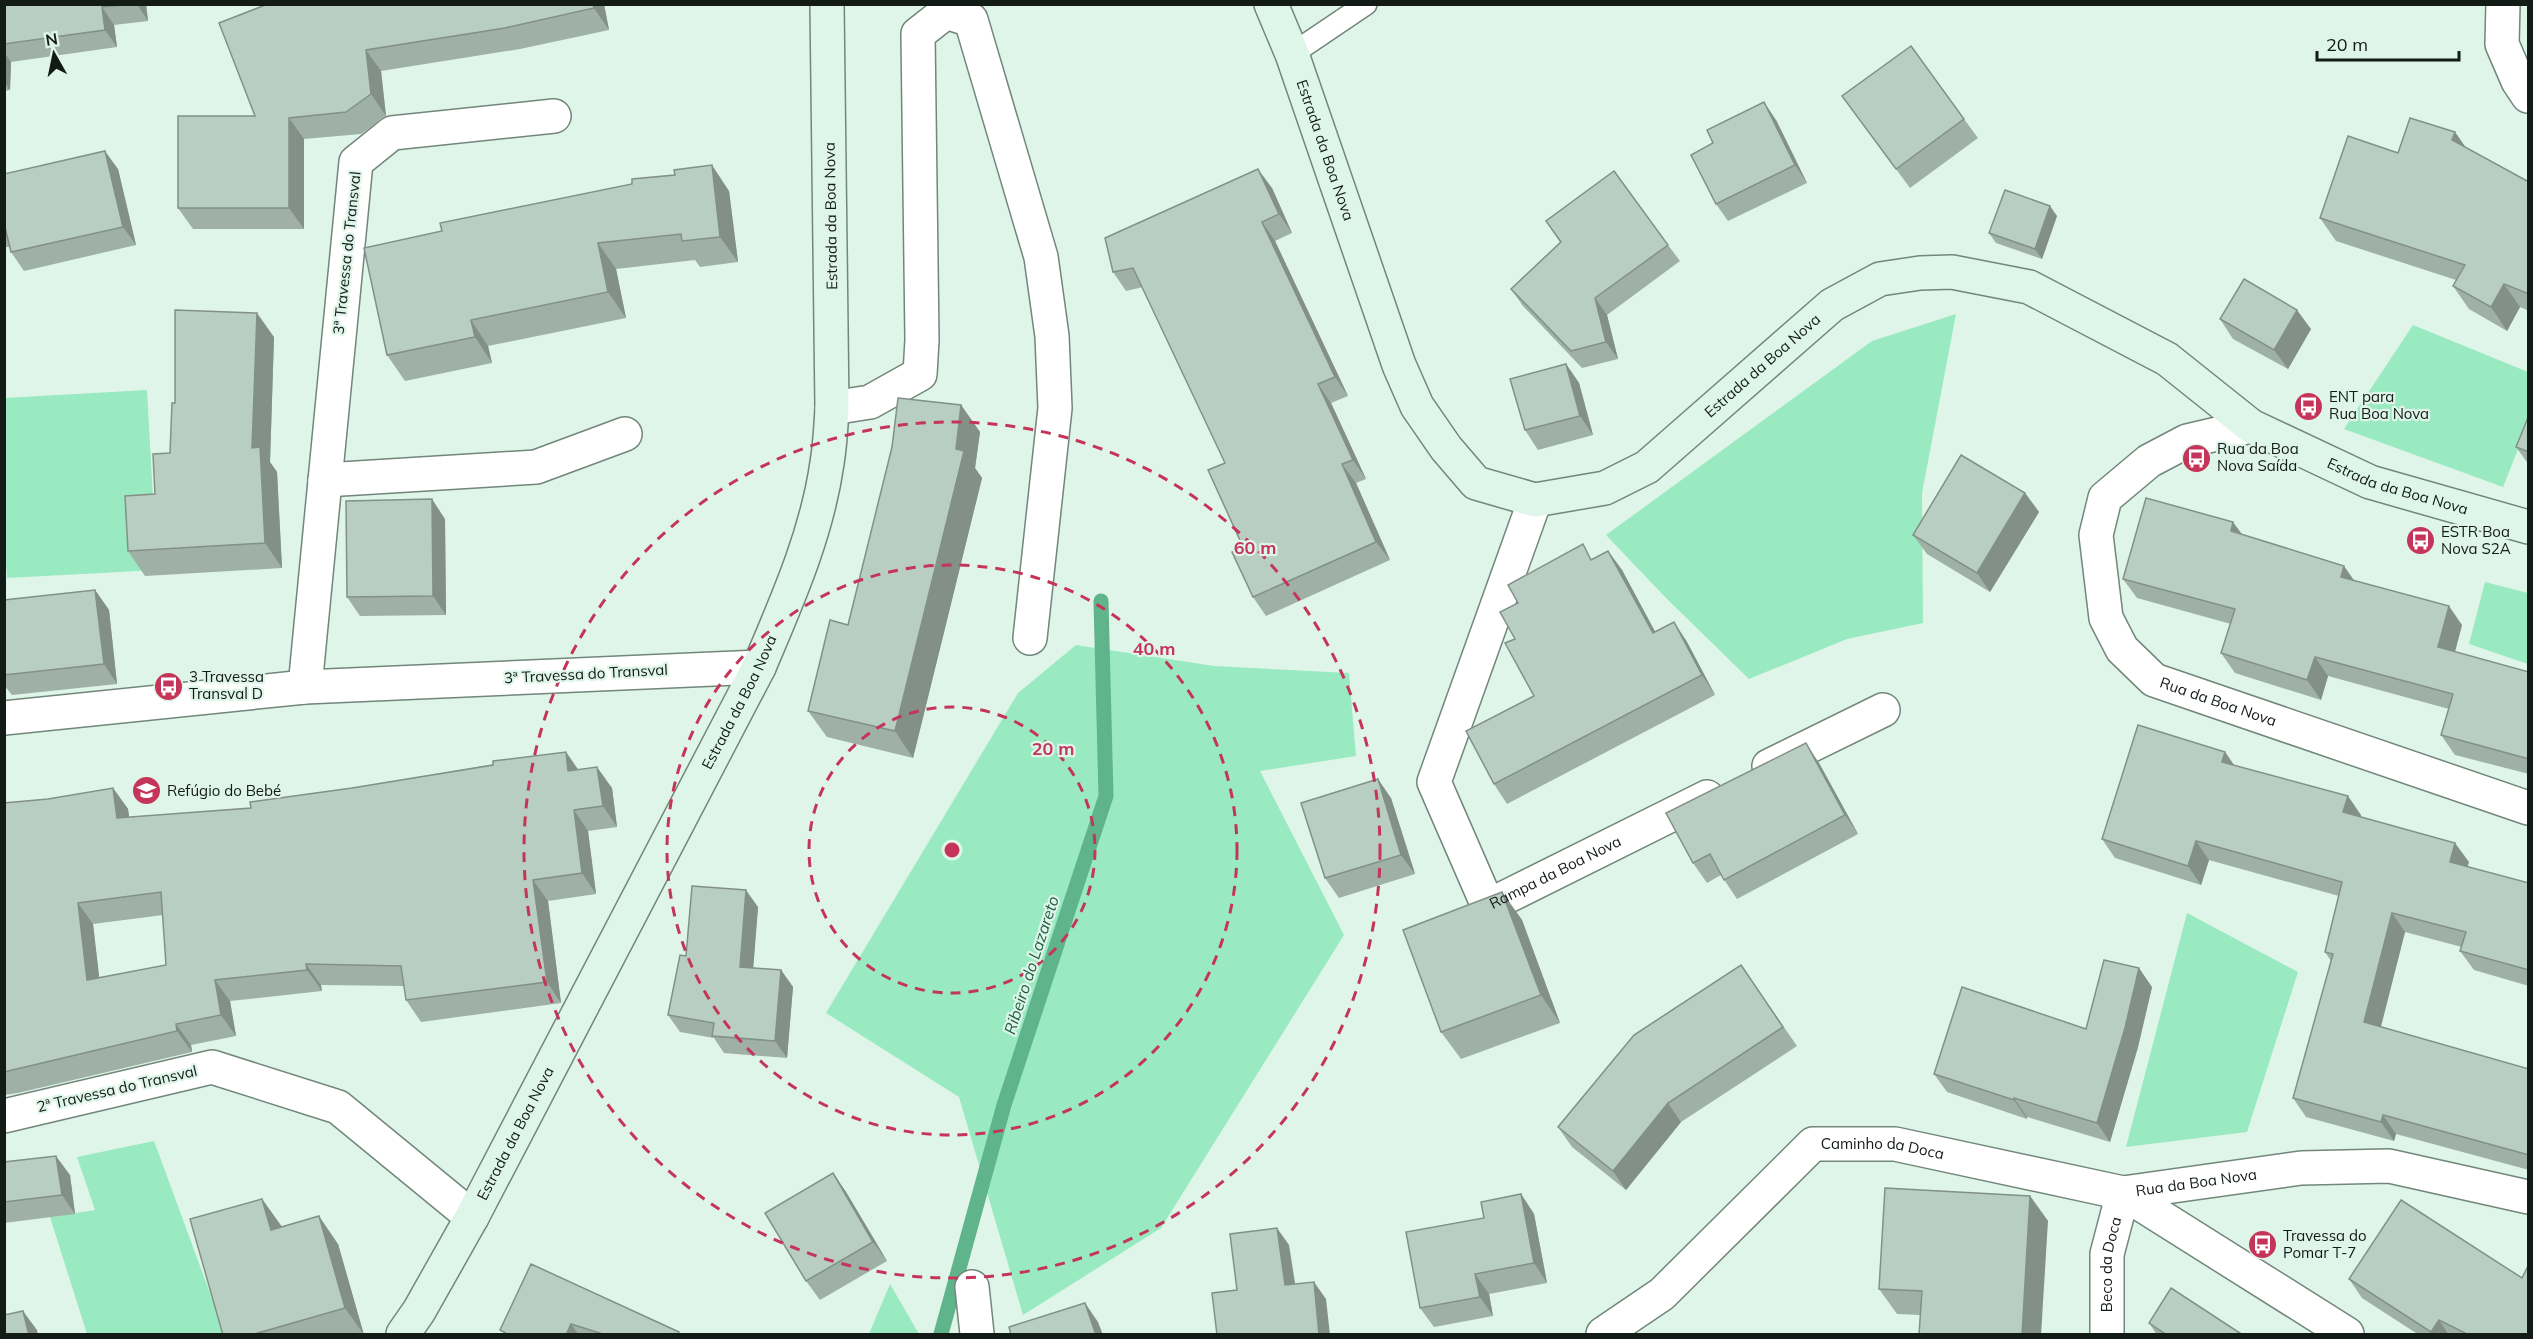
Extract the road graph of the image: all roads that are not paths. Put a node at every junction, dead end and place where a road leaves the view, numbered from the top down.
1 (827, 4) edge
2 (1271, 4) edge
3 (1366, 4) edge
4 (2503, 4) edge
5 (1292, 54) junction
6 (2529, 96) edge
7 (554, 116) dead end
8 (832, 408) junction
9 (2251, 426) junction
10 (625, 434) dead end
11 (325, 480) junction
12 (1534, 500) junction
13 (2529, 527) edge
14 (1030, 638) dead end
15 (759, 667) junction
16 (305, 687) junction
17 (1884, 710) dead end
18 (4, 718) edge
19 (2529, 808) edge
20 (4, 1116) edge
21 (2123, 1193) junction
22 (2529, 1197) edge
23 (472, 1217) junction
24 (972, 1287) dead end
25 (403, 1335) edge
26 (977, 1335) edge
27 (1603, 1335) edge
28 (2107, 1335) edge
29 (2347, 1335) edge

1 - 8 main road, Estrada da Boa Nova
2 - 5 main road, Estrada da Boa Nova
3 - 5 lane
4 - 6 street
5 - 12 main road, Estrada da Boa Nova
7 - 11 street, 3ª Travessa do Transval
8 - 14 street
8 - 15 main road, Estrada da Boa Nova
9 - 12 main road, Estrada da Boa Nova
9 - 13 main road, Estrada da Boa Nova
9 - 19 street, Rua da Boa Nova
10 - 11 street
11 - 16 street, 3ª Travessa do Transval
12 - 17 street, Rampa da Boa Nova
15 - 16 street, 3ª Travessa do Transval
15 - 23 main road, Estrada da Boa Nova
16 - 18 street, 3ª Travessa do Transval
20 - 23 street, 2ª Travessa do Transval
21 - 22 street, Rua da Boa Nova
21 - 27 street, Caminho da Doca
21 - 28 street, Beco da Doca
21 - 29 street, Rua da Boa Nova
23 - 25 main road, Estrada da Boa Nova
24 - 26 street

